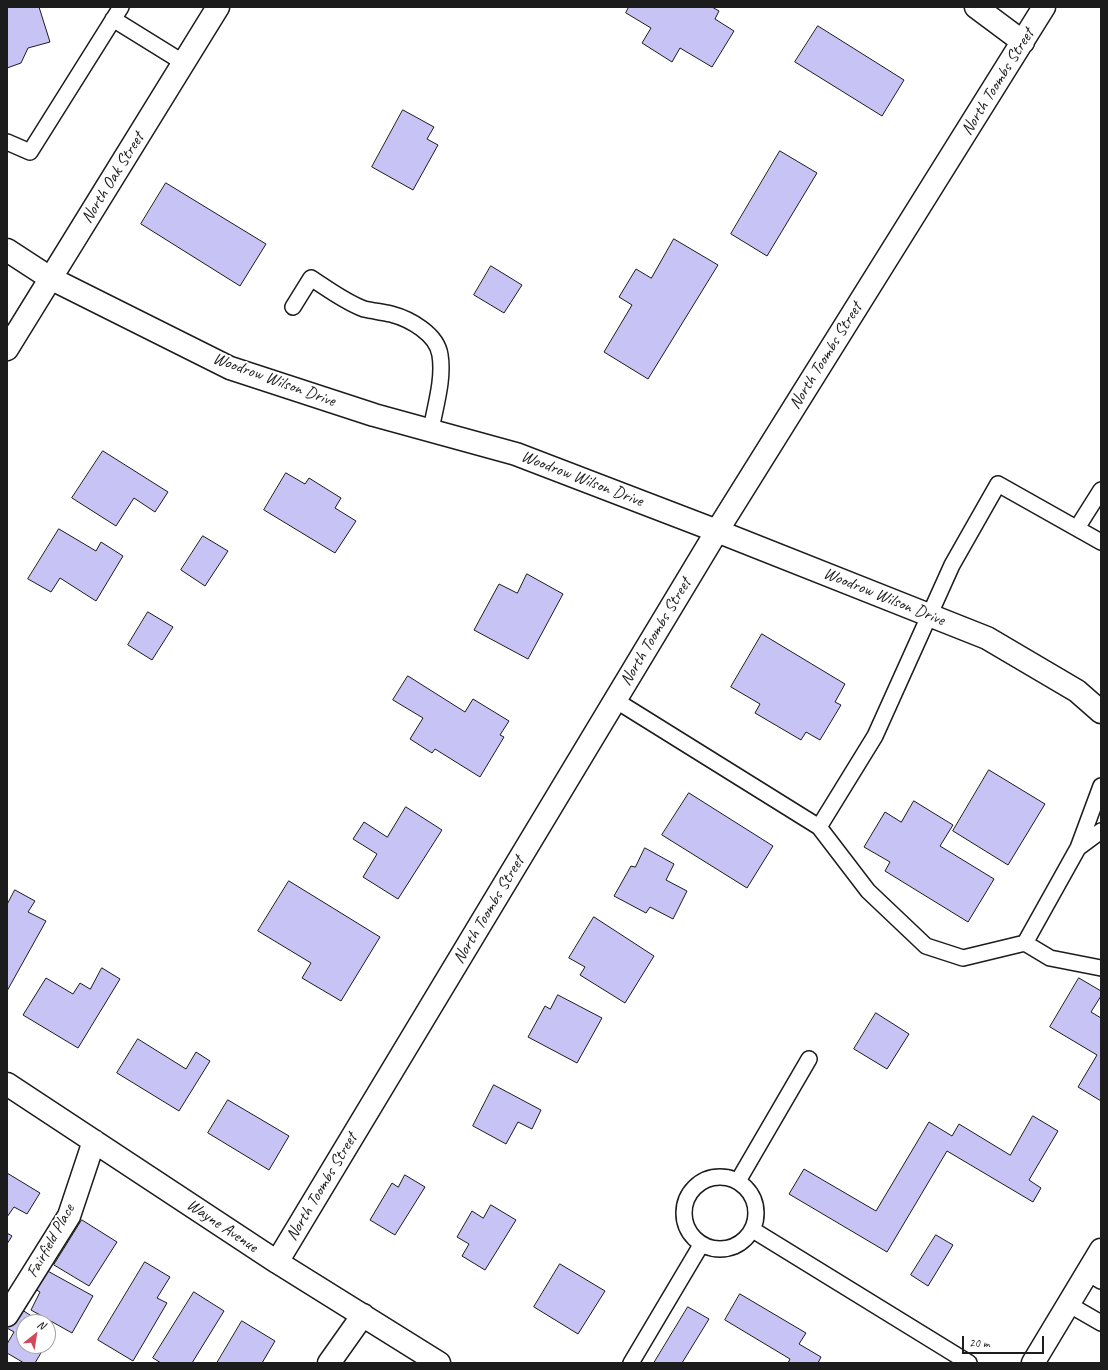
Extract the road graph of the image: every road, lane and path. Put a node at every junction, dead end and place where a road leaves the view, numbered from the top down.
1 (218, 7) edge
2 (976, 7) edge
3 (1044, 7) edge
4 (117, 13) edge
5 (1022, 42) junction
6 (184, 63) junction
7 (7, 142) edge
8 (7, 250) edge
9 (50, 278) junction
10 (293, 307) dead end
11 (7, 349) edge
12 (431, 430) junction
13 (1101, 490) edge
14 (1077, 528) junction
15 (717, 531) junction
16 (1101, 542) edge
17 (928, 616) junction
18 (615, 700) junction
19 (1101, 712) edge
20 (1101, 786) edge
21 (820, 827) junction
22 (1101, 831) edge
23 (1078, 848) junction
24 (1025, 943) junction
25 (1101, 967) edge
26 (809, 1059) dead end
27 (7, 1084) edge
28 (94, 1141) junction
29 (738, 1181) junction
30 (752, 1230) junction
31 (701, 1244) junction
32 (1101, 1250) edge
33 (277, 1262) junction
34 (1094, 1277) edge
35 (1068, 1304) junction
36 (363, 1314) junction
37 (7, 1315) edge
38 (1101, 1323) edge
39 (329, 1363) edge
40 (439, 1363) edge
41 (631, 1363) edge
42 (970, 1363) edge
43 (1033, 1363) edge

1 - 6 street, North Oak Street
2 - 5 street
3 - 5 street, North Toombs Street
4 - 6 lane
4 - 7 lane
5 - 15 street, North Toombs Street
6 - 9 street, North Oak Street
8 - 9 street, Woodrow Wilson Drive
9 - 11 street, North Oak Street
9 - 12 street, Woodrow Wilson Drive
10 - 12 lane
12 - 15 street, Woodrow Wilson Drive
13 - 14 lane
14 - 16 lane
14 - 17 lane
15 - 17 street, Woodrow Wilson Drive
15 - 18 street, North Toombs Street
17 - 19 street, Woodrow Wilson Drive
17 - 21 lane
18 - 21 lane
18 - 33 street, North Toombs Street
20 - 23 lane
21 - 24 lane
22 - 23 lane
23 - 24 lane
24 - 25 lane
26 - 29 lane
27 - 28 street, Wayne Avenue
28 - 33 street, Wayne Avenue
28 - 37 street, Fairfield Place
29 - 30 lane
29 - 31 lane
30 - 31 lane
30 - 42 lane
31 - 41 lane
32 - 34 street
33 - 36 street, Wayne Avenue
34 - 35 street
35 - 38 lane
35 - 43 street
36 - 39 street
36 - 40 street, Wayne Avenue

